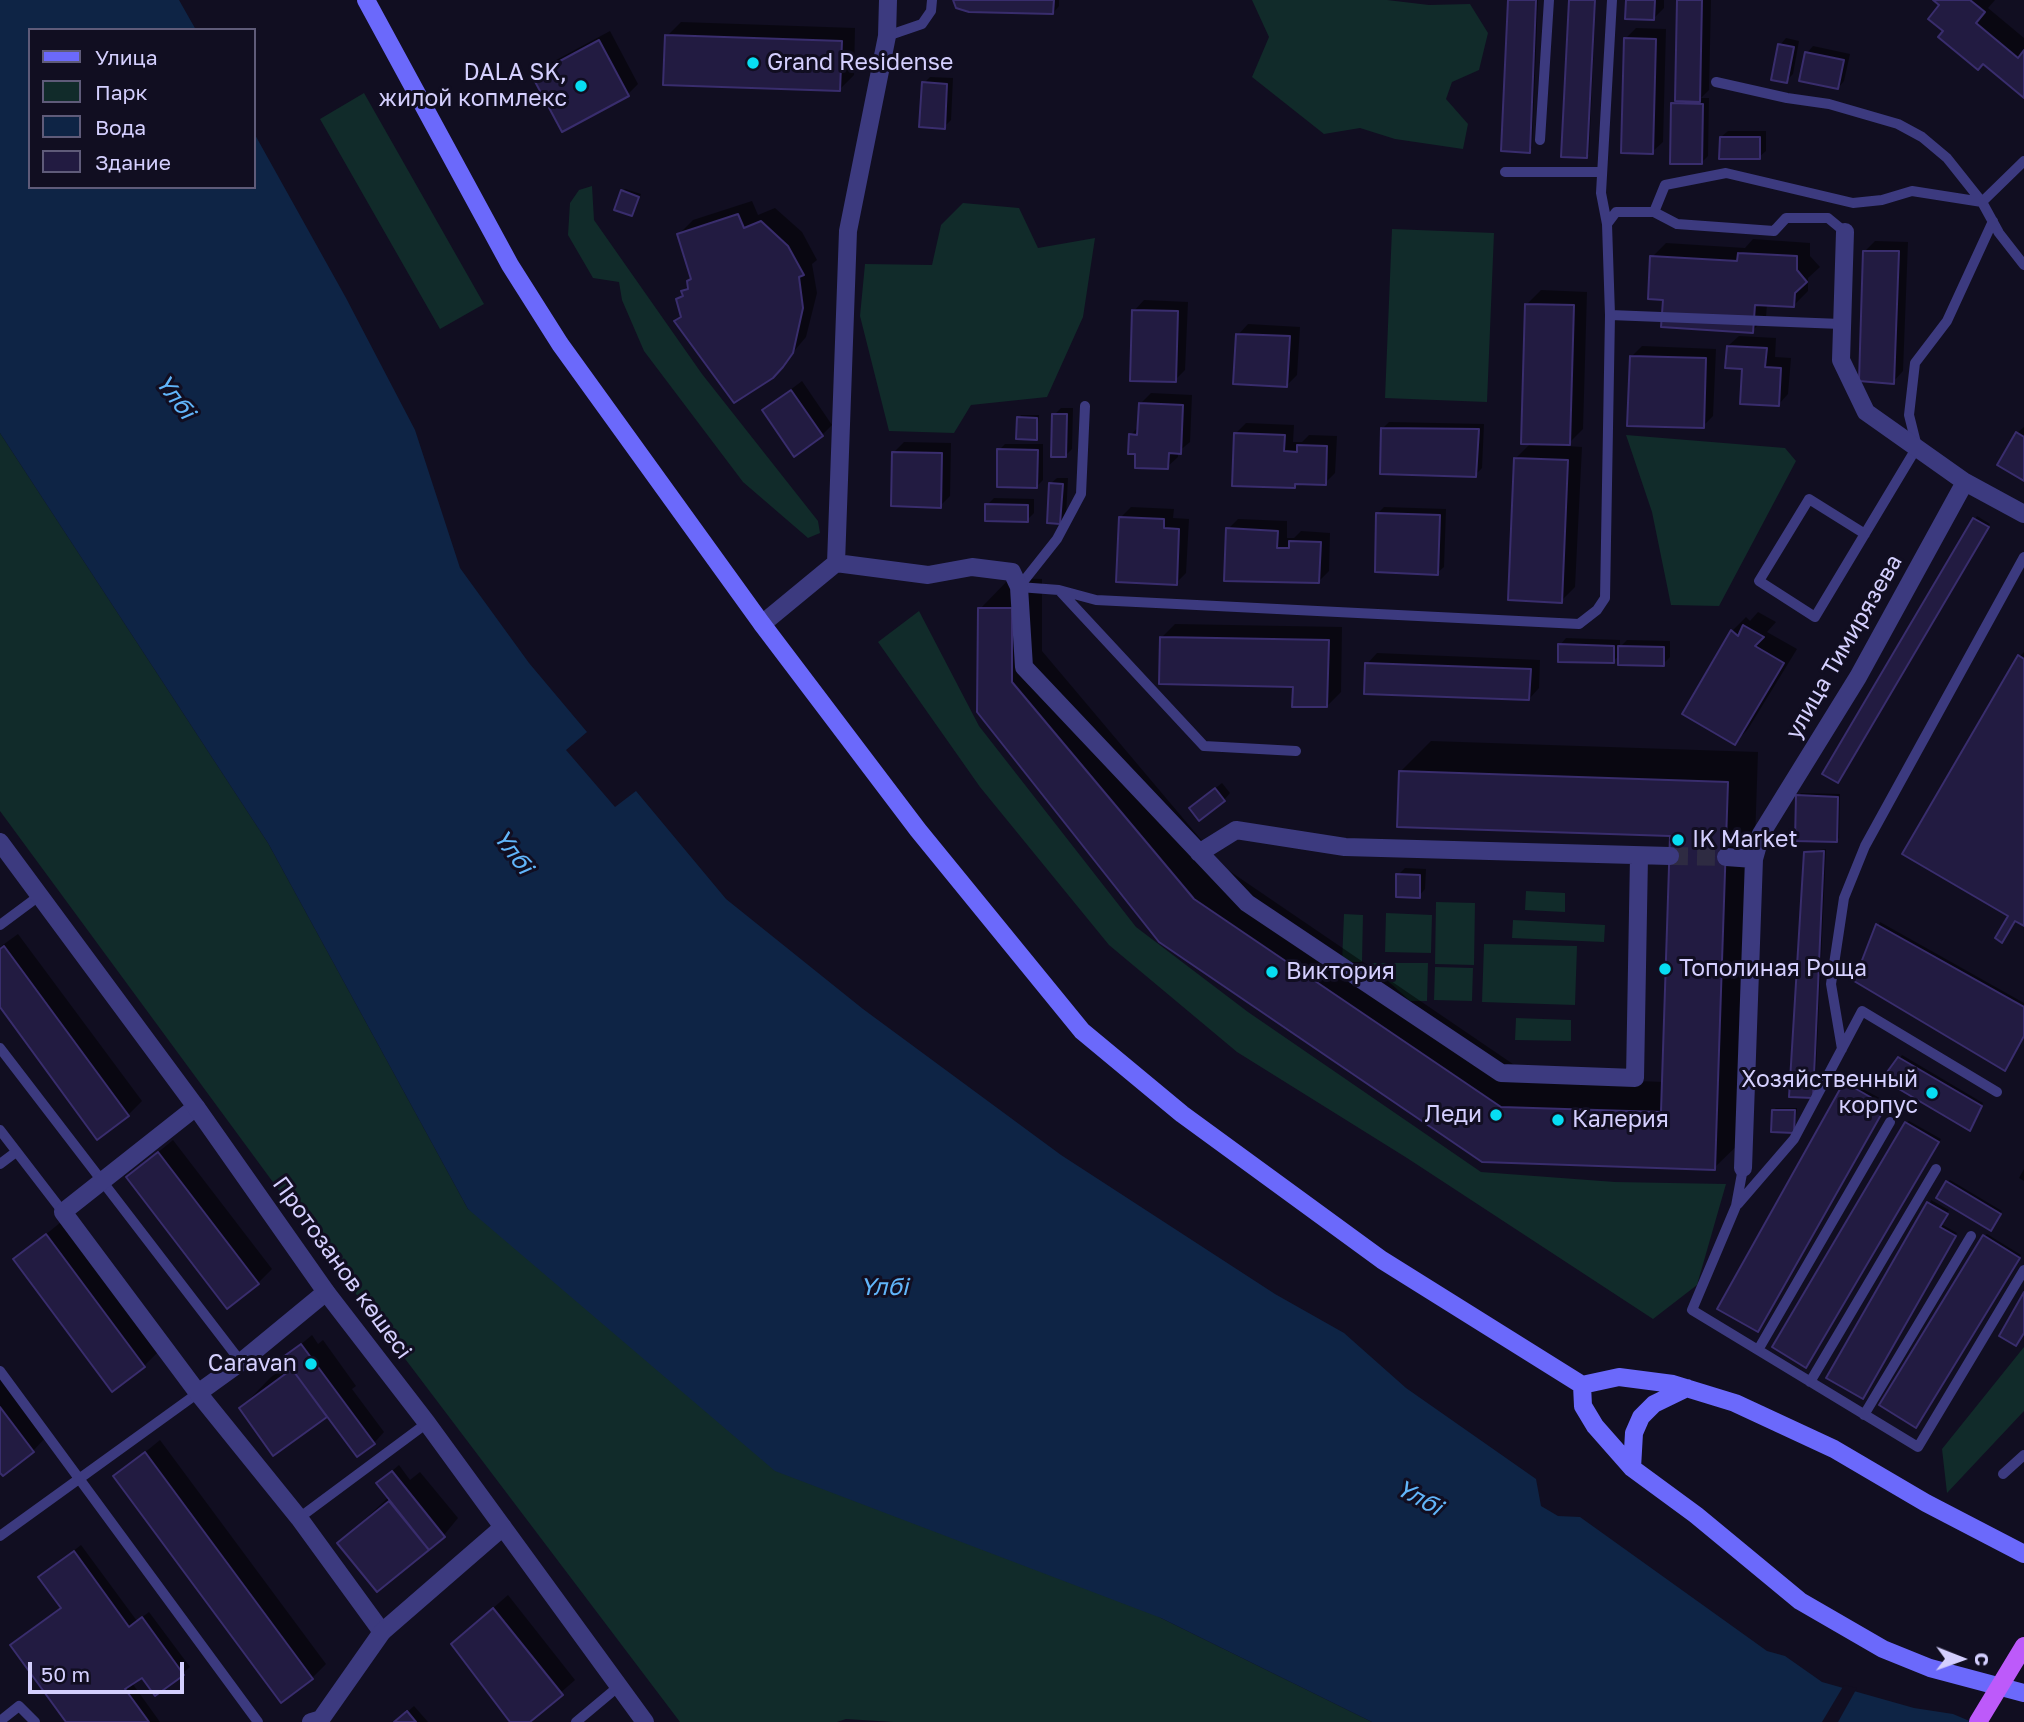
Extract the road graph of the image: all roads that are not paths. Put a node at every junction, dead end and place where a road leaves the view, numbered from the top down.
1 (366, 0) edge
2 (888, 0) edge
3 (932, 0) edge
4 (1549, 0) edge
5 (1612, 0) edge
6 (887, 36) junction
7 (1716, 82) dead end
8 (1540, 140) dead end
9 (2024, 161) edge
10 (1506, 172) dead end
11 (1602, 172) junction
12 (1982, 202) junction
13 (1654, 212) junction
14 (1993, 221) junction
15 (1607, 224) junction
16 (1845, 232) joint
17 (2024, 265) edge
18 (1610, 315) junction
19 (1841, 324) junction
20 (1085, 406) dead end
21 (1917, 447) junction
22 (1965, 482) junction
23 (2024, 514) edge
24 (1865, 534) junction
25 (2024, 557) edge
26 (835, 563) junction
27 (1019, 587) junction
28 (1059, 590) junction
29 (762, 624) junction
30 (1296, 751) dead end
31 (0, 842) edge
32 (1199, 853) junction
33 (1639, 856) junction
34 (1670, 856) tunnel mouth
35 (1726, 857) tunnel mouth
36 (1754, 859) junction
37 (39, 895) junction
38 (0, 925) edge
39 (0, 1048) edge
40 (1842, 1049) junction
41 (1997, 1092) dead end
42 (196, 1107) junction
43 (1890, 1122) dead end
44 (0, 1130) edge
45 (16, 1152) junction
46 (0, 1164) edge
47 (1743, 1168) joint
48 (1936, 1169) dead end
49 (102, 1178) junction
50 (1737, 1206) junction
51 (63, 1212) junction
52 (1971, 1236) dead end
53 (2024, 1270) edge
54 (326, 1292) junction
55 (1758, 1350) junction
56 (241, 1362) junction
57 (0, 1371) edge
58 (1810, 1382) junction
59 (1582, 1385) junction
60 (1688, 1388) junction
61 (198, 1393) junction
62 (1864, 1415) junction
63 (427, 1423) junction
64 (2024, 1455) edge
65 (1632, 1468) junction
66 (2003, 1474) dead end
67 (80, 1479) junction
68 (299, 1518) junction
69 (503, 1527) junction
70 (0, 1536) edge
71 (2024, 1554) edge
72 (383, 1632) junction
73 (2024, 1646) edge
74 (619, 1686) junction
75 (2024, 1693) edge
76 (0, 1721) edge
77 (35, 1722) edge
78 (258, 1722) edge
79 (311, 1722) edge
80 (576, 1722) edge
81 (645, 1722) edge
82 (1978, 1722) edge

1 - 29 main road
2 - 6 street
3 - 6 lane
4 - 8 lane
5 - 11 lane
6 - 26 street
7 - 12 lane
9 - 12 lane
10 - 11 lane
11 - 15 lane
12 - 13 lane
12 - 14 lane
13 - 15 lane
13 - 16 lane
14 - 17 lane
14 - 21 lane
15 - 18 lane
16 - 19 street
18 - 19 lane
18 - 28 lane
19 - 21 street
20 - 27 lane
21 - 22 street
21 - 24 lane
22 - 23 street
22 - 36 street, улица Тимирязева
24 - 24 lane
25 - 40 lane
26 - 27 street
26 - 29 street
27 - 28 lane
27 - 32 street
28 - 30 lane
29 - 59 main road
31 - 37 street, Протозанов көшесі
32 - 33 street
32 - 33 street
33 - 34 street
35 - 36 street
36 - 47 street, улица Тимирязева
37 - 38 lane
37 - 42 street, Протозанов көшесі
39 - 49 lane
40 - 41 lane
40 - 50 lane
42 - 49 street
42 - 54 street, Протозанов көшесі
43 - 55 lane
44 - 45 lane
45 - 46 lane
45 - 51 lane
47 - 50 lane
48 - 58 lane
49 - 51 street
49 - 56 lane
50 - 55 lane
51 - 61 street
52 - 62 lane
53 - 62 lane
54 - 56 street
54 - 63 street, Протозанов көшесі
55 - 58 lane
56 - 61 street
57 - 67 lane
58 - 62 lane
59 - 60 main road
59 - 65 main road
60 - 65 main road
60 - 71 main road
61 - 67 lane
61 - 68 street
63 - 68 lane
63 - 69 street, Протозанов көшесі
64 - 66 lane
65 - 75 main road
67 - 70 lane
67 - 78 lane
68 - 72 street
69 - 72 street
69 - 74 street, Протозанов көшесі
72 - 79 street
73 - 82 main road, bridge
74 - 80 lane
74 - 81 street, Протозанов көшесі
76 - 77 lane

